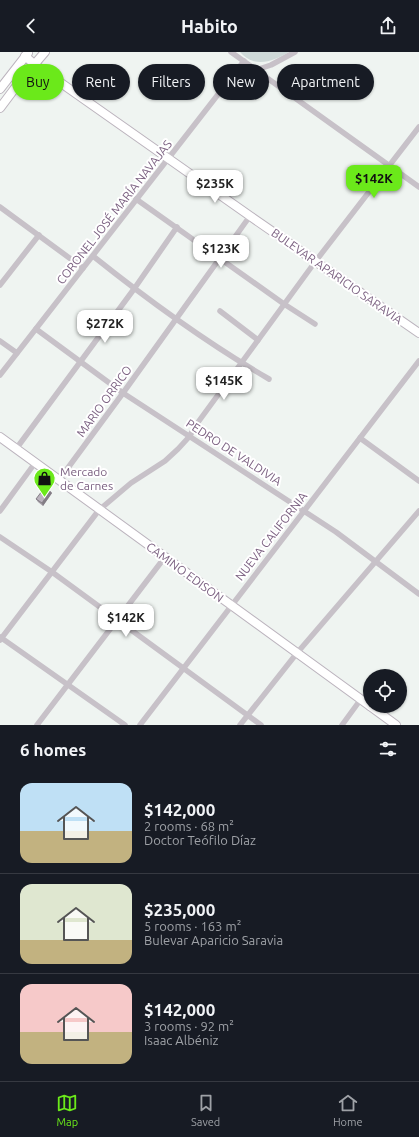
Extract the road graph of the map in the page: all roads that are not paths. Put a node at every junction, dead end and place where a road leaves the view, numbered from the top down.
1 (45, 52) edge
2 (231, 52) edge
3 (295, 52) edge
4 (25, 53) edge
5 (244, 61) junction
6 (34, 64) joint
7 (248, 64) edge
8 (269, 66) edge
9 (269, 79) edge
10 (64, 85) edge
11 (0, 89) edge
12 (12, 92) edge
13 (0, 108) edge
14 (419, 127) edge
15 (169, 159) junction
16 (389, 165) junction
17 (419, 187) edge
18 (136, 199) junction
19 (0, 207) edge
20 (250, 216) junction
21 (176, 227) junction
22 (39, 235) junction
23 (92, 256) junction
24 (220, 257) junction
25 (315, 262) junction
26 (83, 268) junction
27 (0, 284) edge
28 (134, 289) junction
29 (284, 304) junction
30 (220, 311) dead end
31 (176, 319) junction
32 (315, 324) dead end
33 (36, 329) junction
34 (419, 333) edge
35 (258, 340) junction
36 (0, 341) edge
37 (17, 353) junction
38 (419, 361) edge
39 (81, 362) junction
40 (241, 363) junction
41 (0, 375) edge
42 (269, 379) dead end
43 (123, 393) junction
44 (0, 437) edge
45 (188, 437) junction
46 (360, 438) junction
47 (16, 449) junction
48 (36, 463) junction
49 (59, 480) junction
50 (419, 481) edge
51 (100, 510) junction
52 (304, 510) junction
53 (0, 511) edge
54 (419, 511) edge
55 (0, 537) edge
56 (165, 557) junction
57 (375, 562) junction
58 (52, 572) junction
59 (419, 594) edge
60 (231, 605) junction
61 (117, 620) junction
62 (1, 638) edge
63 (297, 653) junction
64 (183, 668) junction
65 (67, 685) junction
66 (361, 699) joint
67 (380, 713) edge
68 (248, 715) junction
69 (37, 725) edge
70 (124, 725) edge
71 (140, 725) edge
72 (240, 725) edge
73 (262, 725) edge
74 (342, 725) edge
75 (396, 725) edge

1 - 6 street
2 - 5 street
3 - 8 street
4 - 6 street, BULEVAR APARICIO SARAVIA
4 - 11 street
5 - 7 street
5 - 15 street, CORONEL JOSÉ MARÍA NAVAJAS
9 - 16 street
10 - 15 street, BULEVAR APARICIO SARAVIA
12 - 13 street
14 - 16 street
15 - 18 street, CORONEL JOSÉ MARÍA NAVAJAS
15 - 20 street, BULEVAR APARICIO SARAVIA
16 - 17 street
16 - 25 street
18 - 21 street
18 - 23 street, CORONEL JOSÉ MARÍA NAVAJAS
19 - 22 street
20 - 24 street, MARIO ORRICO
20 - 25 street, BULEVAR APARICIO SARAVIA
21 - 24 street
21 - 28 street
22 - 26 street
22 - 27 street
23 - 26 street, CORONEL JOSÉ MARÍA NAVAJAS
23 - 28 street
24 - 29 street
24 - 31 street, MARIO ORRICO
25 - 29 street
25 - 34 street, BULEVAR APARICIO SARAVIA
26 - 33 street, CORONEL JOSÉ MARÍA NAVAJAS
28 - 31 street
28 - 39 street
29 - 32 street
29 - 35 street
30 - 35 street
31 - 40 street
31 - 43 street, MARIO ORRICO
33 - 37 street, CORONEL JOSÉ MARÍA NAVAJAS
33 - 39 street, PEDRO DE VALDIVIA
35 - 40 street
36 - 37 street
37 - 41 street, CORONEL JOSÉ MARÍA NAVAJAS
38 - 46 street, NUEVA CALIFORNIA
39 - 43 street, PEDRO DE VALDIVIA
39 - 47 street
40 - 42 street
40 - 45 street
43 - 45 street, PEDRO DE VALDIVIA
43 - 49 street, MARIO ORRICO
44 - 47 street, CAMINO EDISON
45 - 51 street
45 - 52 street, PEDRO DE VALDIVIA
46 - 50 street
46 - 52 street, NUEVA CALIFORNIA
47 - 48 street, CAMINO EDISON
48 - 49 street, CAMINO EDISON
48 - 53 street
49 - 51 street, CAMINO EDISON
51 - 56 street, CAMINO EDISON
51 - 58 street
52 - 57 street, PEDRO DE VALDIVIA
52 - 60 street, NUEVA CALIFORNIA
54 - 57 street
55 - 58 street
56 - 60 street, CAMINO EDISON
56 - 61 street
57 - 59 street, PEDRO DE VALDIVIA
57 - 63 street
58 - 61 street
58 - 62 street
60 - 63 street, CAMINO EDISON
60 - 64 street, NUEVA CALIFORNIA
61 - 64 street
61 - 65 street
62 - 65 street
63 - 66 street, CAMINO EDISON
63 - 68 street
64 - 68 street
64 - 71 street, NUEVA CALIFORNIA
65 - 69 street
65 - 70 street
66 - 74 street
67 - 75 street, CAMINO EDISON
68 - 72 street
68 - 73 street

